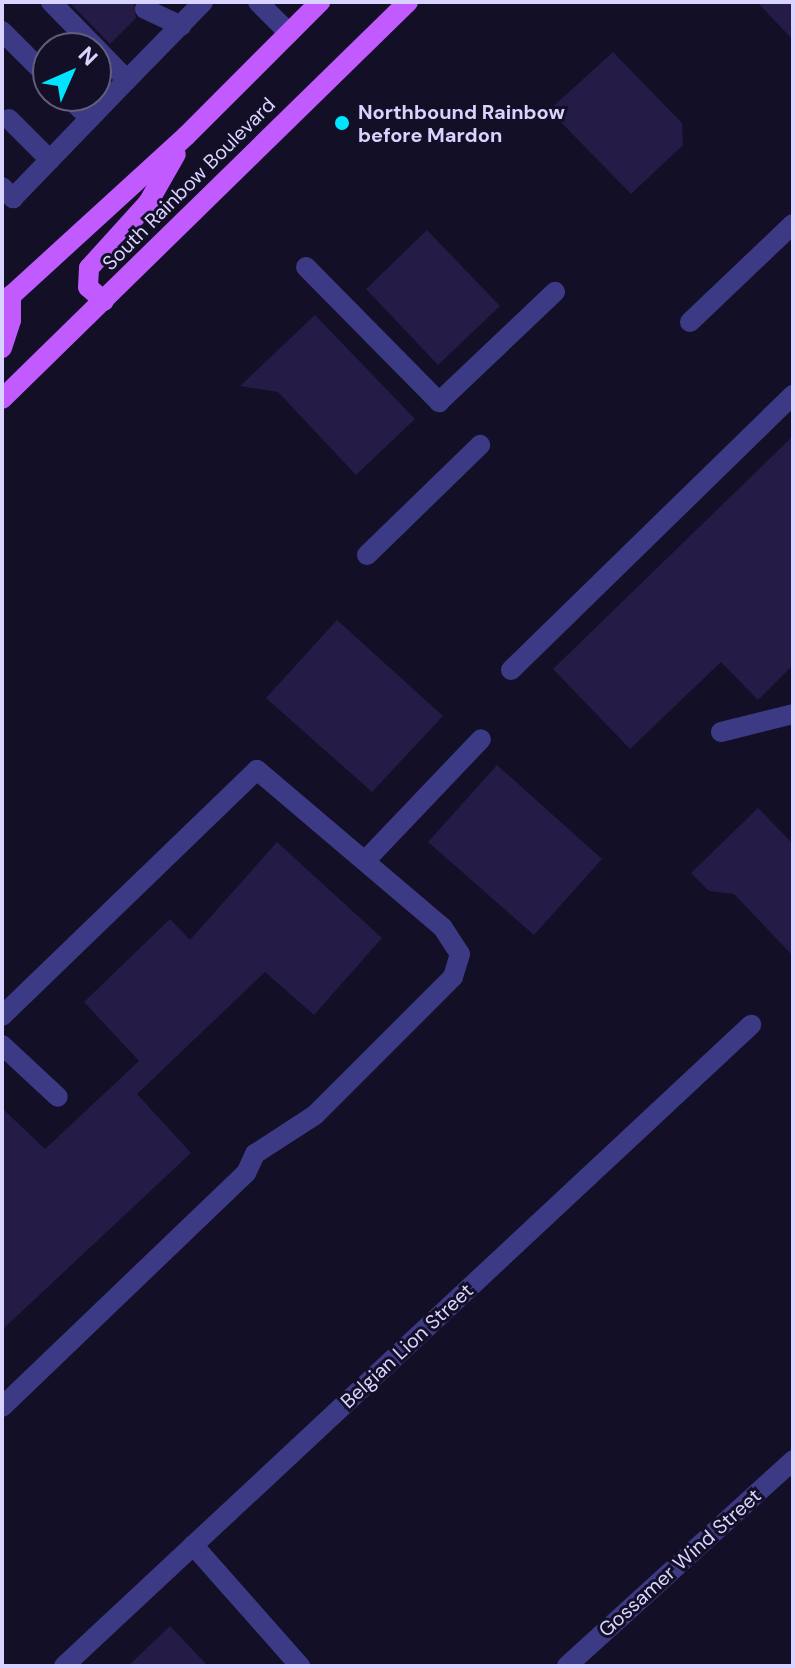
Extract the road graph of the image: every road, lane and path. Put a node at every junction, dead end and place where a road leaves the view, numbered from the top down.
1 (51, 2) edge
2 (203, 2) edge
3 (258, 2) edge
4 (320, 2) edge
5 (408, 2) edge
6 (145, 9) dead end
7 (181, 26) junction
8 (2, 31) edge
9 (80, 32) edge
10 (289, 33) junction
11 (32, 61) edge
12 (112, 65) edge
13 (127, 80) junction
14 (84, 112) edge
15 (90, 118) junction
16 (9, 119) dead end
17 (186, 136) junction
18 (50, 160) junction
19 (2, 187) edge
20 (793, 224) edge
21 (306, 267) dead end
22 (555, 292) dead end
23 (5, 295) edge
24 (104, 301) junction
25 (690, 322) dead end
26 (2, 348) edge
27 (793, 395) edge
28 (2, 399) edge
29 (480, 445) dead end
30 (367, 555) dead end
31 (511, 670) dead end
32 (793, 714) edge
33 (721, 732) dead end
34 (481, 739) dead end
35 (365, 861) junction
36 (2, 1016) edge
37 (751, 1025) dead end
38 (2, 1045) edge
39 (58, 1097) dead end
40 (2, 1407) edge
41 (793, 1460) edge
42 (193, 1545) junction
43 (64, 1666) edge
44 (300, 1666) edge
45 (567, 1666) edge

1 - 9 street
2 - 7 street
3 - 10 street
4 - 10 main road, South Rainbow Boulevard
5 - 24 main road, South Rainbow Boulevard
6 - 7 street
7 - 13 street
8 - 11 street
10 - 17 main road, South Rainbow Boulevard
12 - 13 street
13 - 15 street
14 - 15 street
15 - 18 street
16 - 18 street
17 - 23 main road, South Rainbow Boulevard
17 - 24 main road
18 - 19 street
20 - 25 street
21 - 22 street
23 - 26 main road
24 - 28 main road, South Rainbow Boulevard
27 - 31 street
29 - 30 street
32 - 33 street
34 - 35 street
35 - 36 street
35 - 40 street
37 - 42 street, Belgian Lion Street
38 - 39 street
41 - 45 street, Gossamer Wind Street
42 - 43 street, Belgian Lion Street
42 - 44 street

